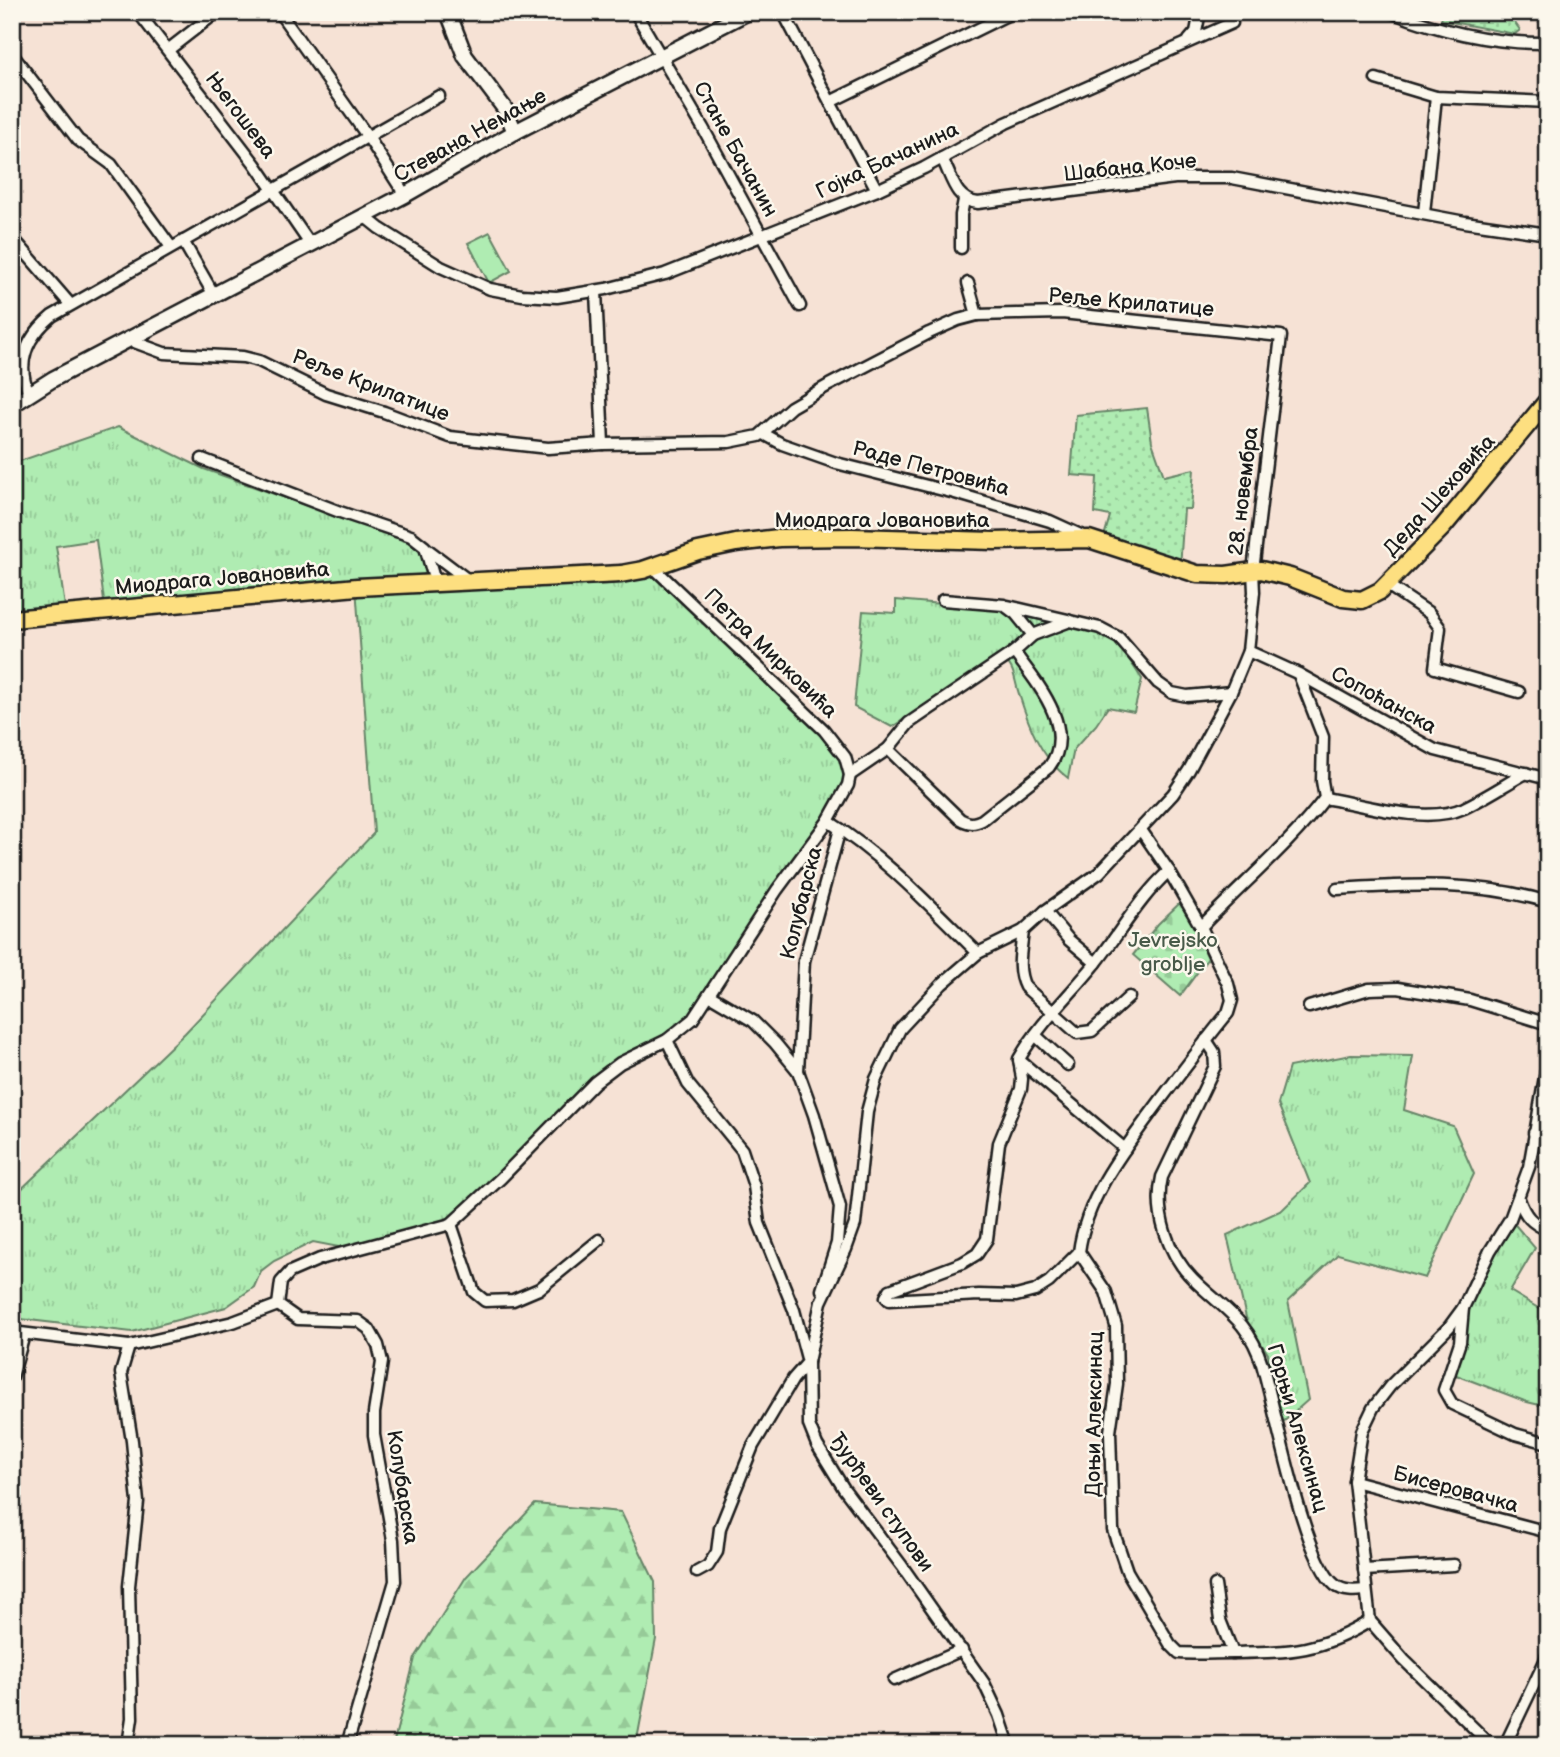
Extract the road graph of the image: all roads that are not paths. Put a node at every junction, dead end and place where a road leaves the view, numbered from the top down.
1 (138, 12) edge
2 (217, 12) edge
3 (279, 12) edge
4 (448, 12) edge
5 (635, 12) edge
6 (748, 12) edge
7 (783, 12) edge
8 (1013, 12) edge
9 (1200, 12) edge
10 (1391, 12) edge
11 (1221, 16) dead end
12 (1187, 43) junction
13 (1548, 43) edge
14 (168, 50) junction
15 (12, 54) edge
16 (663, 57) junction
17 (1376, 79) dead end
18 (439, 96) dead end
19 (1436, 97) junction
20 (830, 102) junction
21 (1548, 102) edge
22 (516, 132) junction
23 (368, 137) junction
24 (942, 158) junction
25 (272, 189) junction
26 (877, 190) junction
27 (405, 195) junction
28 (964, 200) junction
29 (1424, 213) junction
30 (364, 216) junction
31 (1548, 234) edge
32 (763, 235) junction
33 (12, 237) edge
34 (183, 240) junction
35 (310, 244) junction
36 (171, 247) junction
37 (961, 248) dead end
38 (968, 283) dead end
39 (596, 291) junction
40 (214, 295) junction
41 (70, 304) junction
42 (800, 306) dead end
43 (977, 315) junction
44 (1281, 336) joint
45 (129, 340) junction
46 (29, 393) junction
47 (1548, 400) edge
48 (12, 405) edge
49 (764, 434) junction
50 (603, 444) junction
51 (202, 459) dead end
52 (1089, 539) junction
53 (425, 547) junction
54 (653, 567) junction
55 (1253, 571) junction
56 (468, 580) junction
57 (435, 582) junction
58 (1386, 584) junction
59 (943, 600) dead end
60 (1351, 600) joint
61 (1004, 605) junction
62 (12, 619) edge
63 (1070, 621) junction
64 (1033, 635) junction
65 (1248, 651) junction
66 (1014, 652) junction
67 (1299, 674) junction
68 (1231, 692) junction
69 (1519, 692) dead end
70 (888, 749) junction
71 (1526, 773) junction
72 (850, 775) junction
73 (1548, 779) edge
74 (1325, 797) junction
75 (828, 821) junction
76 (840, 829) junction
77 (1142, 830) junction
78 (1169, 871) junction
79 (1337, 889) dead end
80 (1548, 902) edge
81 (1045, 911) junction
82 (1201, 928) junction
83 (1023, 932) junction
84 (978, 953) junction
85 (1096, 963) junction
86 (709, 995) junction
87 (1129, 997) dead end
88 (1309, 1007) dead end
89 (1055, 1012) junction
90 (1548, 1024) edge
91 (1035, 1035) junction
92 (1206, 1040) junction
93 (667, 1041) junction
94 (1019, 1059) junction
95 (1548, 1060) edge
96 (1068, 1065) dead end
97 (797, 1071) junction
98 (1545, 1084) edge
99 (1534, 1133) junction
100 (1548, 1136) edge
101 (1125, 1149) junction
102 (1519, 1199) junction
103 (451, 1224) junction
104 (1548, 1230) edge
105 (599, 1240) dead end
106 (1079, 1252) junction
107 (821, 1302) junction
108 (278, 1305) junction
109 (1463, 1308) junction
110 (12, 1332) edge
111 (24, 1335) junction
112 (129, 1346) junction
113 (808, 1362) junction
114 (12, 1377) edge
115 (1548, 1443) edge
116 (1354, 1481) junction
117 (1548, 1532) edge
118 (1454, 1565) dead end
119 (1364, 1570) junction
120 (698, 1572) dead end
121 (1215, 1585) dead end
122 (1365, 1590) junction
123 (1370, 1621) junction
124 (962, 1650) junction
125 (1548, 1651) edge
126 (1233, 1653) junction
127 (894, 1680) dead end
128 (128, 1745) edge
129 (347, 1745) edge
130 (1009, 1745) edge
131 (1491, 1745) edge
132 (1506, 1745) edge

1 - 14 street, Његошева
2 - 14 street
3 - 23 street
4 - 22 street
5 - 16 street, Стане Бачанин
6 - 16 street, Стевана Немање
7 - 20 street
8 - 20 street
9 - 12 street
10 - 13 street
11 - 12 street, Гојка Бачанина
12 - 24 street, Гојка Бачанина
14 - 25 street, Његошева
15 - 36 street
16 - 22 street, Стевана Немање
16 - 32 street, Стане Бачанин
17 - 19 street
18 - 23 street
19 - 21 street
19 - 29 street
20 - 26 street
22 - 27 street, Стевана Немање
23 - 25 street
23 - 27 street
24 - 26 street, Гојка Бачанина
24 - 28 street
25 - 34 street
25 - 35 street, Његошева
26 - 32 street, Гојка Бачанина
27 - 30 street, Стевана Немање
28 - 29 street, Шабана Коче
28 - 37 street
29 - 31 street, Шабана Коче
30 - 35 street, Стевана Немање
30 - 39 street, Гојка Бачанина
32 - 39 street, Гојка Бачанина
32 - 42 street, Стане Бачанин
33 - 41 street
34 - 36 street
34 - 40 street
35 - 40 street, Стевана Немање
36 - 41 street
38 - 43 street
39 - 50 street
40 - 45 street, Стевана Немање
41 - 46 street
43 - 44 street, Реље Крилатице
43 - 49 street, Реље Крилатице
44 - 55 street, 28. новембра
45 - 46 street, Стевана Немање
45 - 50 street, Реље Крилатице
46 - 48 street, Стевана Немање
47 - 58 main road, Деда Шеховића
49 - 50 street, Реље Крилатице
49 - 52 street, Раде Петровића
51 - 53 street
52 - 54 main road, Миодрага Јовановића
52 - 55 main road, Миодрага Јовановића
53 - 56 street
53 - 57 street
54 - 56 main road, Миодрага Јовановића
54 - 72 street, Петра Мирковића
55 - 60 main road, Миодрага Јовановића
55 - 65 street, 28. новембра
56 - 57 main road, Миодрага Јовановића
57 - 62 main road, Миодрага Јовановића
58 - 60 main road, Деда Шеховића
58 - 69 street
59 - 61 street
61 - 63 street
61 - 64 street
63 - 64 street
63 - 68 street
64 - 66 street
65 - 67 street, Сопоћанска
65 - 68 street, Ђурђеви ступови
66 - 70 street
66 - 70 street
67 - 71 street, Сопоћанска
67 - 74 street
68 - 77 street, Ђурђеви ступови
70 - 72 street
71 - 73 street, Сопоћанска
71 - 74 street
72 - 75 street
74 - 82 street
75 - 76 street, Колубарска
75 - 86 street, Колубарска
76 - 84 street, Колубарска
76 - 97 street, Колубарска
77 - 78 street
77 - 81 street, Ђурђеви ступови
78 - 82 street
78 - 85 street
79 - 80 street
81 - 83 street, Ђурђеви ступови
81 - 85 street
82 - 92 street
83 - 84 street, Ђурђеви ступови
83 - 89 street
84 - 107 street, Ђурђеви ступови
85 - 89 street
86 - 93 street, Колубарска
86 - 97 street, Колубарска
87 - 89 street
88 - 90 street
89 - 91 street
91 - 94 street
91 - 96 street
92 - 101 street
92 - 122 street, Горњи Алексинац
93 - 103 street, Колубарска
93 - 113 street
94 - 101 street
94 - 106 street
95 - 98 street, Горњи Алексинац
97 - 107 street, Колубарска
98 - 99 street, Горњи Алексинац
99 - 100 street
99 - 102 street, Горњи Алексинац
101 - 106 street
102 - 104 street
102 - 109 street, Горњи Алексинац
103 - 105 street
103 - 108 street, Колубарска
106 - 126 street, Доњи Алексинац
107 - 113 street, Ђурђеви ступови
108 - 112 street
108 - 129 street, Колубарска
109 - 115 street
109 - 116 street, Горњи Алексинац
110 - 111 street
111 - 112 street
111 - 114 street
112 - 128 street
113 - 120 street, Ђурђеви ступови
113 - 124 street, Ђурђеви ступови
116 - 117 street, Бисеровачка
116 - 119 street, Горњи Алексинац
118 - 119 street
119 - 122 street, Горњи Алексинац
121 - 126 street
122 - 123 street, Горњи Алексинац
123 - 126 street
123 - 131 street
124 - 127 street
124 - 130 street, Ђурђеви ступови
125 - 132 street

